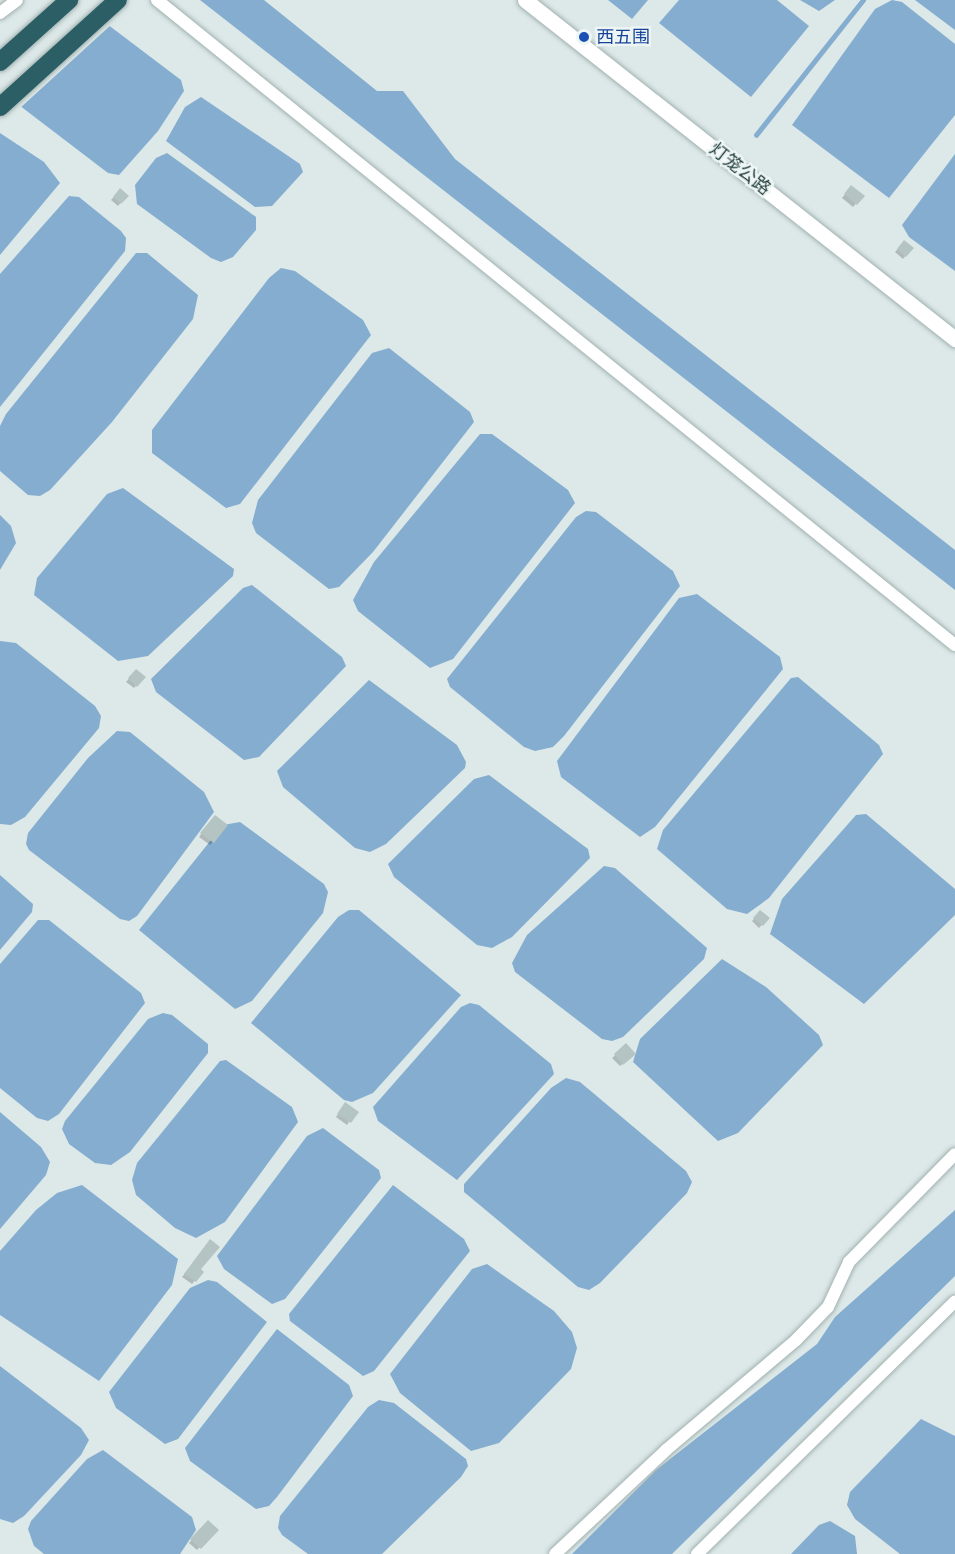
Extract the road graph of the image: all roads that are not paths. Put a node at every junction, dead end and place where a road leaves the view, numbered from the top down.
1 (17, 0) edge
2 (69, 0) edge
3 (118, 0) edge
4 (157, 0) edge
5 (525, 0) edge
6 (0, 13) edge
7 (0, 62) edge
8 (0, 107) edge
9 (955, 339) edge
10 (955, 645) edge
11 (955, 1154) edge
12 (955, 1301) edge
13 (555, 1554) edge
14 (698, 1554) edge

1 - 6 street
2 - 7 highway
3 - 8 highway
4 - 10 street
5 - 9 street, 灯笼公路
11 - 13 street
12 - 14 street

